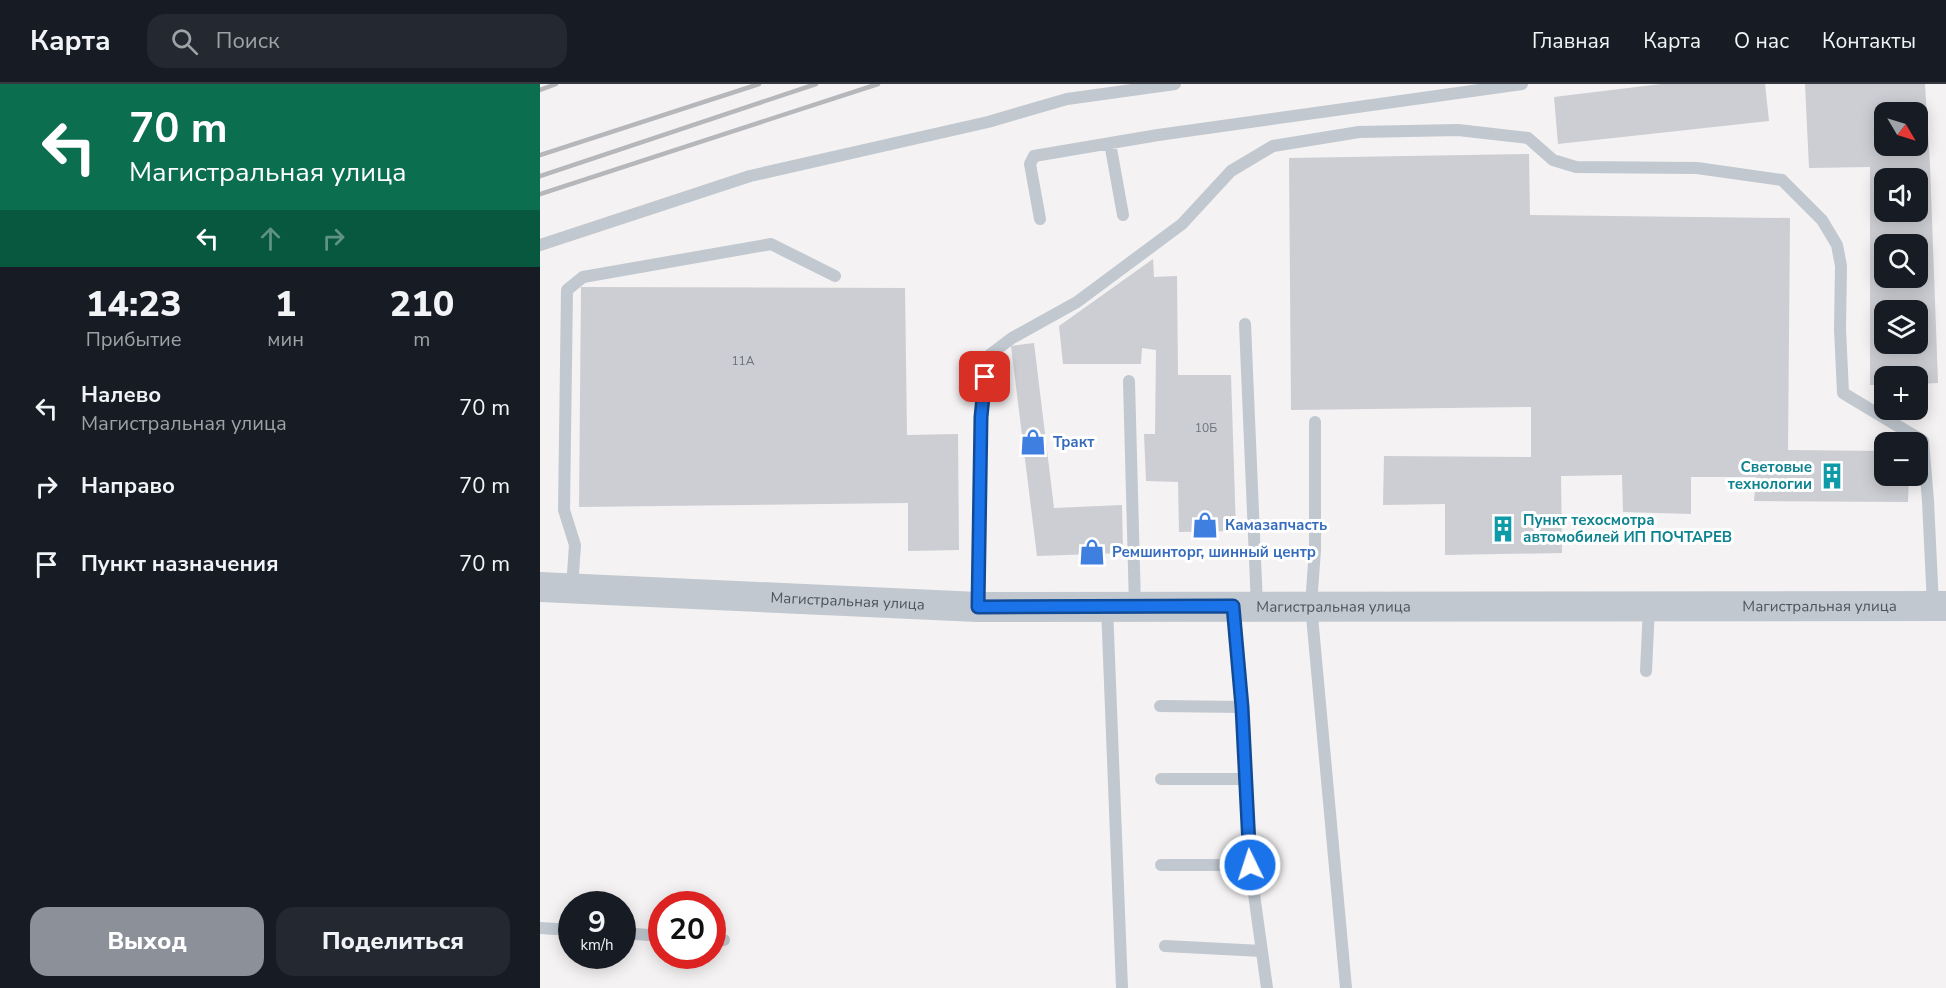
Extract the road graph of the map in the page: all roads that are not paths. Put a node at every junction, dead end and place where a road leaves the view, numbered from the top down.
1 (1175, 84) edge
2 (1522, 84) edge
3 (1110, 143) junction
4 (1123, 215) dead end
5 (1040, 219) dead end
6 (540, 244) edge
7 (835, 276) dead end
8 (1245, 324) dead end
9 (1129, 381) dead end
10 (1315, 422) dead end
11 (540, 587) edge
12 (572, 588) junction
13 (1311, 605) junction
14 (1121, 606) junction
15 (1245, 606) junction
16 (1940, 606) edge
17 (978, 607) junction
18 (1649, 608) junction
19 (1646, 671) dead end
20 (1160, 706) dead end
21 (1242, 707) junction
22 (1161, 779) dead end
23 (1245, 779) junction
24 (1161, 865) dead end
25 (1250, 865) junction
26 (540, 927) edge
27 (558, 929) edge
28 (1165, 946) dead end
29 (1262, 951) junction
30 (1122, 988) edge
31 (1267, 988) edge
32 (1346, 988) edge

1 - 6 lane
2 - 3 lane
3 - 4 lane
3 - 5 lane
7 - 12 lane
8 - 15 lane
9 - 14 lane
10 - 13 lane
11 - 12 street, Магистральная улица
12 - 17 street, Магистральная улица
13 - 15 street, Магистральная улица
13 - 18 street, Магистральная улица
13 - 32 lane
14 - 15 street, Магистральная улица
14 - 17 street, Магистральная улица
14 - 30 lane
15 - 21 lane
16 - 17 lane
16 - 18 street, Магистральная улица
18 - 19 lane
20 - 21 lane
21 - 23 lane
22 - 23 lane
23 - 25 lane
24 - 25 lane
25 - 29 lane
26 - 27 lane
28 - 29 lane
29 - 31 lane

